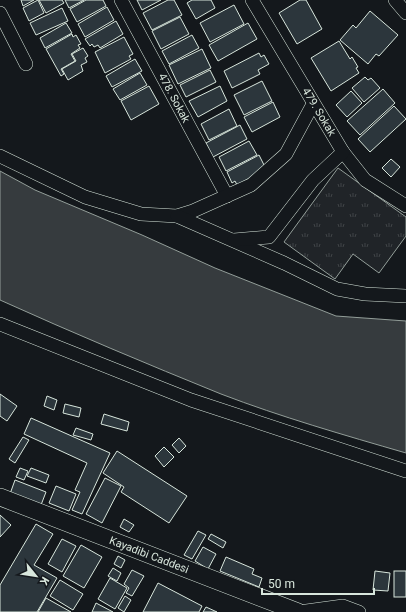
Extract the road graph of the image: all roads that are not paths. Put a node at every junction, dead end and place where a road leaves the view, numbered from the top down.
1 (121, 0) edge
2 (252, 0) edge
3 (395, 0) edge
4 (0, 13) edge
5 (406, 13) edge
6 (26, 64) dead end
7 (313, 104) junction
8 (343, 152) junction
9 (0, 156) edge
10 (227, 196) junction
11 (406, 206) edge
12 (177, 216) junction
13 (232, 241) junction
14 (406, 296) edge
15 (0, 324) edge
16 (406, 471) edge
17 (0, 497) edge
18 (298, 612) edge
19 (359, 612) edge

1 - 10 street, 478. Sokak
2 - 7 street, 479. Sokak
3 - 5 street
4 - 6 street
7 - 8 street, 479. Sokak
7 - 10 street
8 - 11 street, 479. Sokak
8 - 13 street
9 - 12 street
10 - 12 street
12 - 13 street
13 - 14 street
15 - 16 street
17 - 18 street, Kayadibi Caddesi
18 - 19 street

